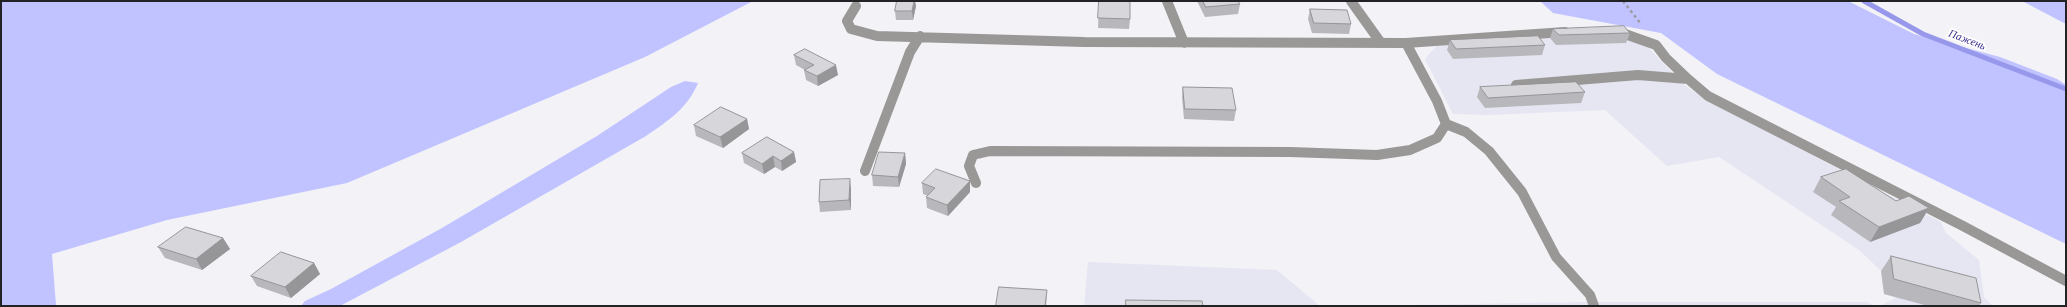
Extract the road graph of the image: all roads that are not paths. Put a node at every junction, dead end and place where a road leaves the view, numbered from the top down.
1 (1167, 1) edge
2 (1351, 1) edge
3 (856, 6) dead end
4 (1572, 32) edge
5 (1609, 33) edge
6 (920, 36) junction
7 (1184, 43) junction
8 (1381, 43) junction
9 (1406, 43) junction
10 (1688, 79) junction
11 (1514, 85) edge
12 (1446, 124) junction
13 (865, 171) dead end
14 (976, 183) dead end
15 (2066, 281) edge
16 (1594, 306) edge

1 - 7 street
2 - 8 street
3 - 6 street
4 - 9 street
5 - 10 street
6 - 7 street
6 - 13 street
7 - 8 street
8 - 9 street
9 - 12 street
10 - 11 street
10 - 15 street
12 - 14 street
12 - 16 street

